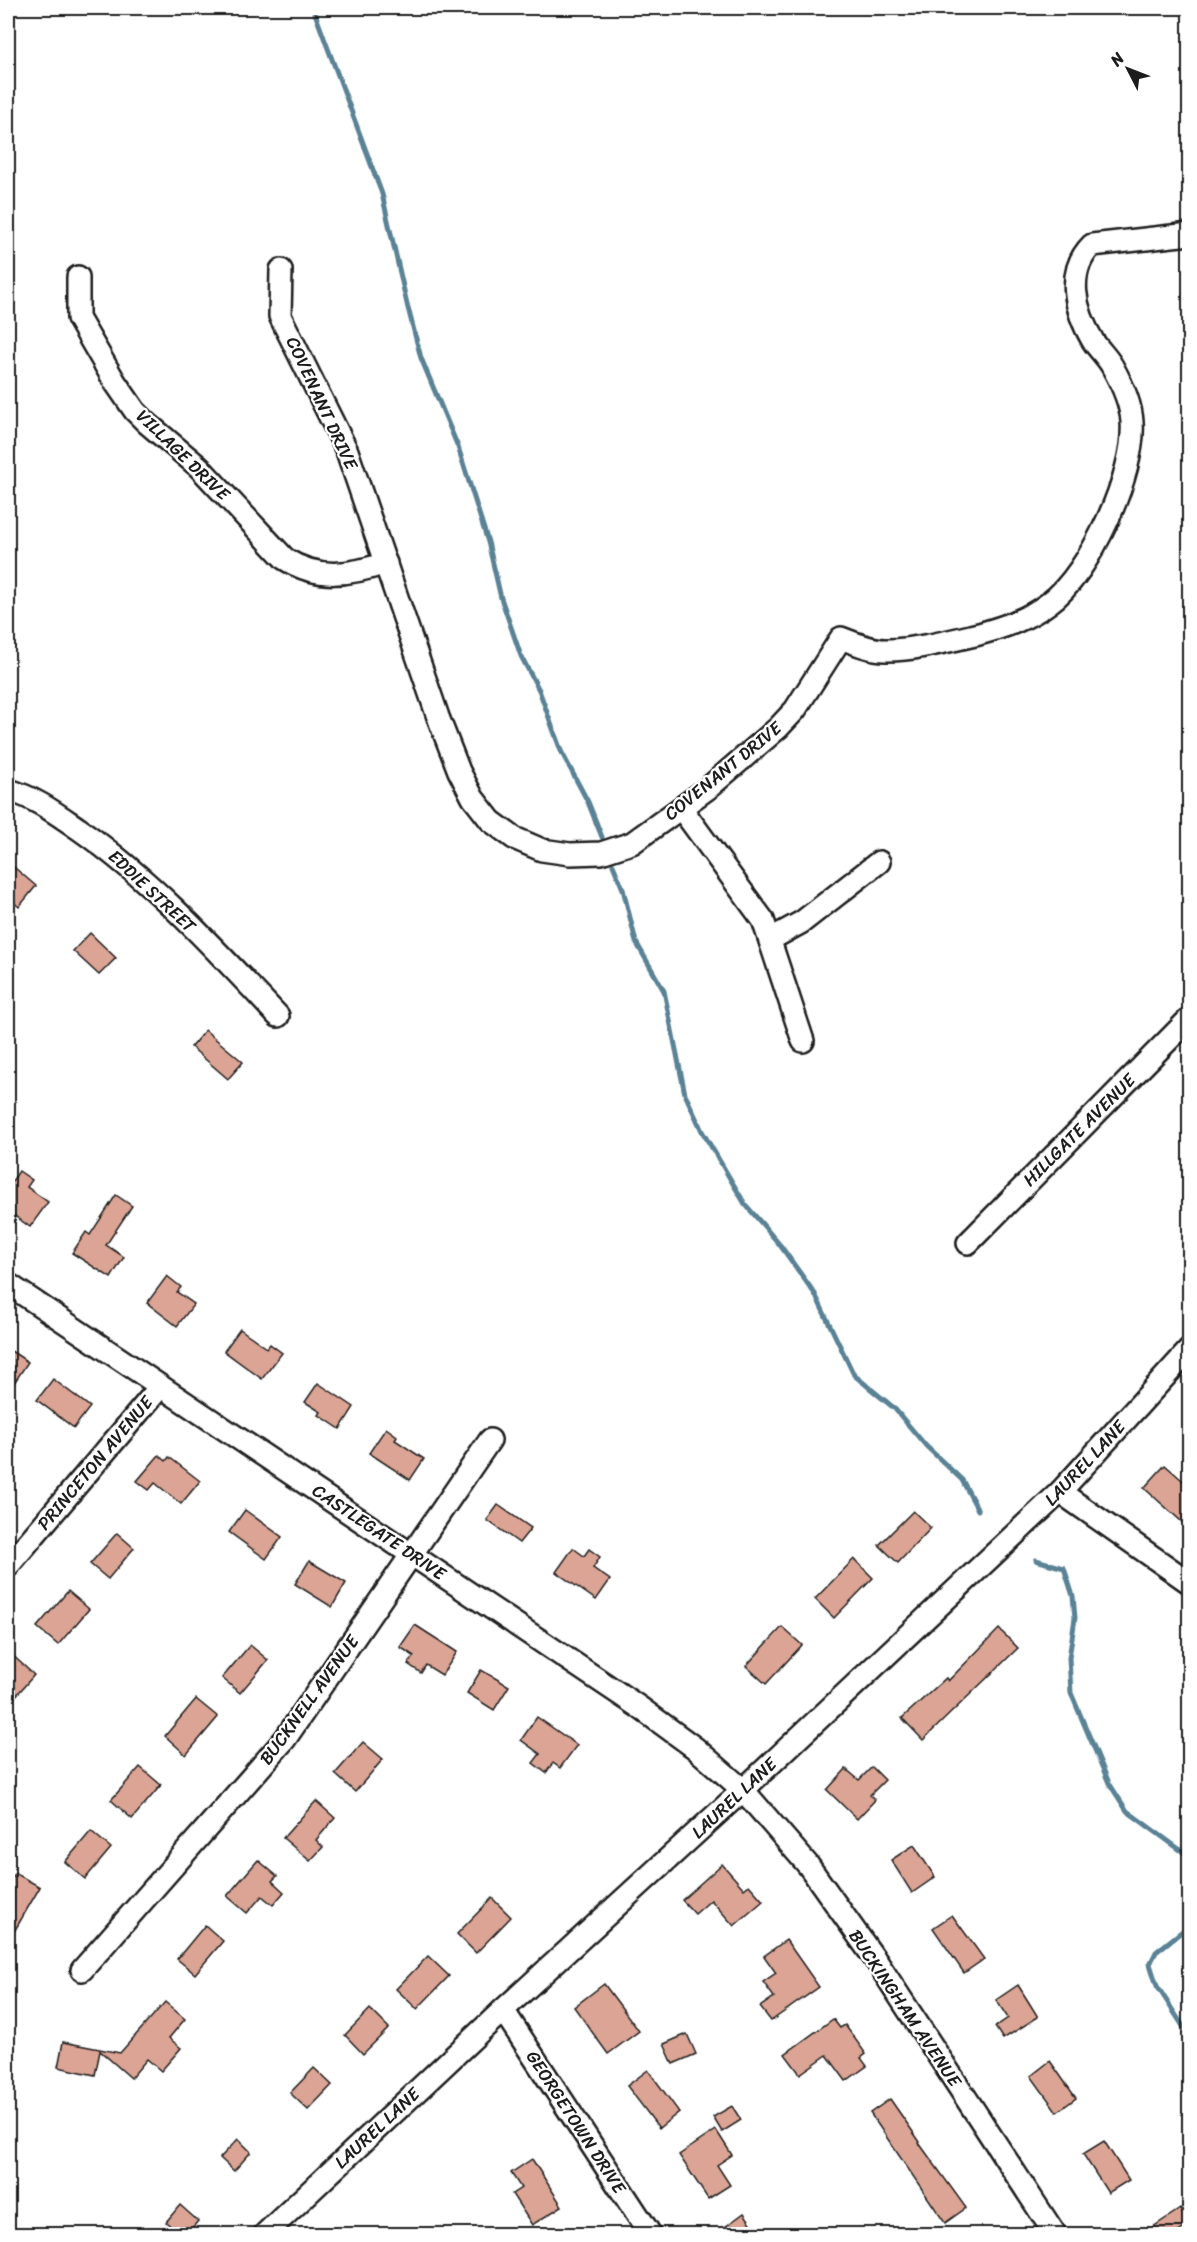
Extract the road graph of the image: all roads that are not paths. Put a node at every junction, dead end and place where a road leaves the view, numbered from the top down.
1 (1190, 234) edge
2 (281, 270) dead end
3 (78, 277) dead end
4 (386, 563) junction
5 (8, 790) edge
6 (681, 808) junction
7 (879, 862) dead end
8 (771, 939) junction
9 (278, 1016) dead end
10 (1190, 1018) edge
11 (802, 1041) dead end
12 (968, 1243) dead end
13 (8, 1284) edge
14 (1190, 1349) edge
15 (160, 1387) junction
16 (490, 1440) dead end
17 (1060, 1492) junction
18 (413, 1555) junction
19 (8, 1566) edge
20 (1190, 1583) edge
21 (743, 1790) junction
22 (82, 1970) dead end
23 (503, 2010) junction
24 (265, 2235) edge
25 (650, 2235) edge
26 (1055, 2235) edge

1 - 6 street, COVENANT DRIVE
2 - 4 street, COVENANT DRIVE
3 - 4 street, VILLAGE DRIVE
4 - 6 street, COVENANT DRIVE
5 - 9 street, EDDIE STREET
6 - 8 street
7 - 8 street
8 - 11 street
10 - 12 street, HILLGATE AVENUE
13 - 15 street, CASTLEGATE DRIVE
14 - 17 street, LAUREL LANE
15 - 18 street, CASTLEGATE DRIVE
15 - 19 street, PRINCETON AVENUE
16 - 18 street, BUCKNELL AVENUE
17 - 20 street
17 - 21 street, LAUREL LANE
18 - 21 street, CASTLEGATE DRIVE
18 - 22 street, BUCKNELL AVENUE
21 - 23 street, LAUREL LANE
21 - 26 street, BUCKINGHAM AVENUE
23 - 24 street, LAUREL LANE
23 - 25 street, GEORGETOWN DRIVE

